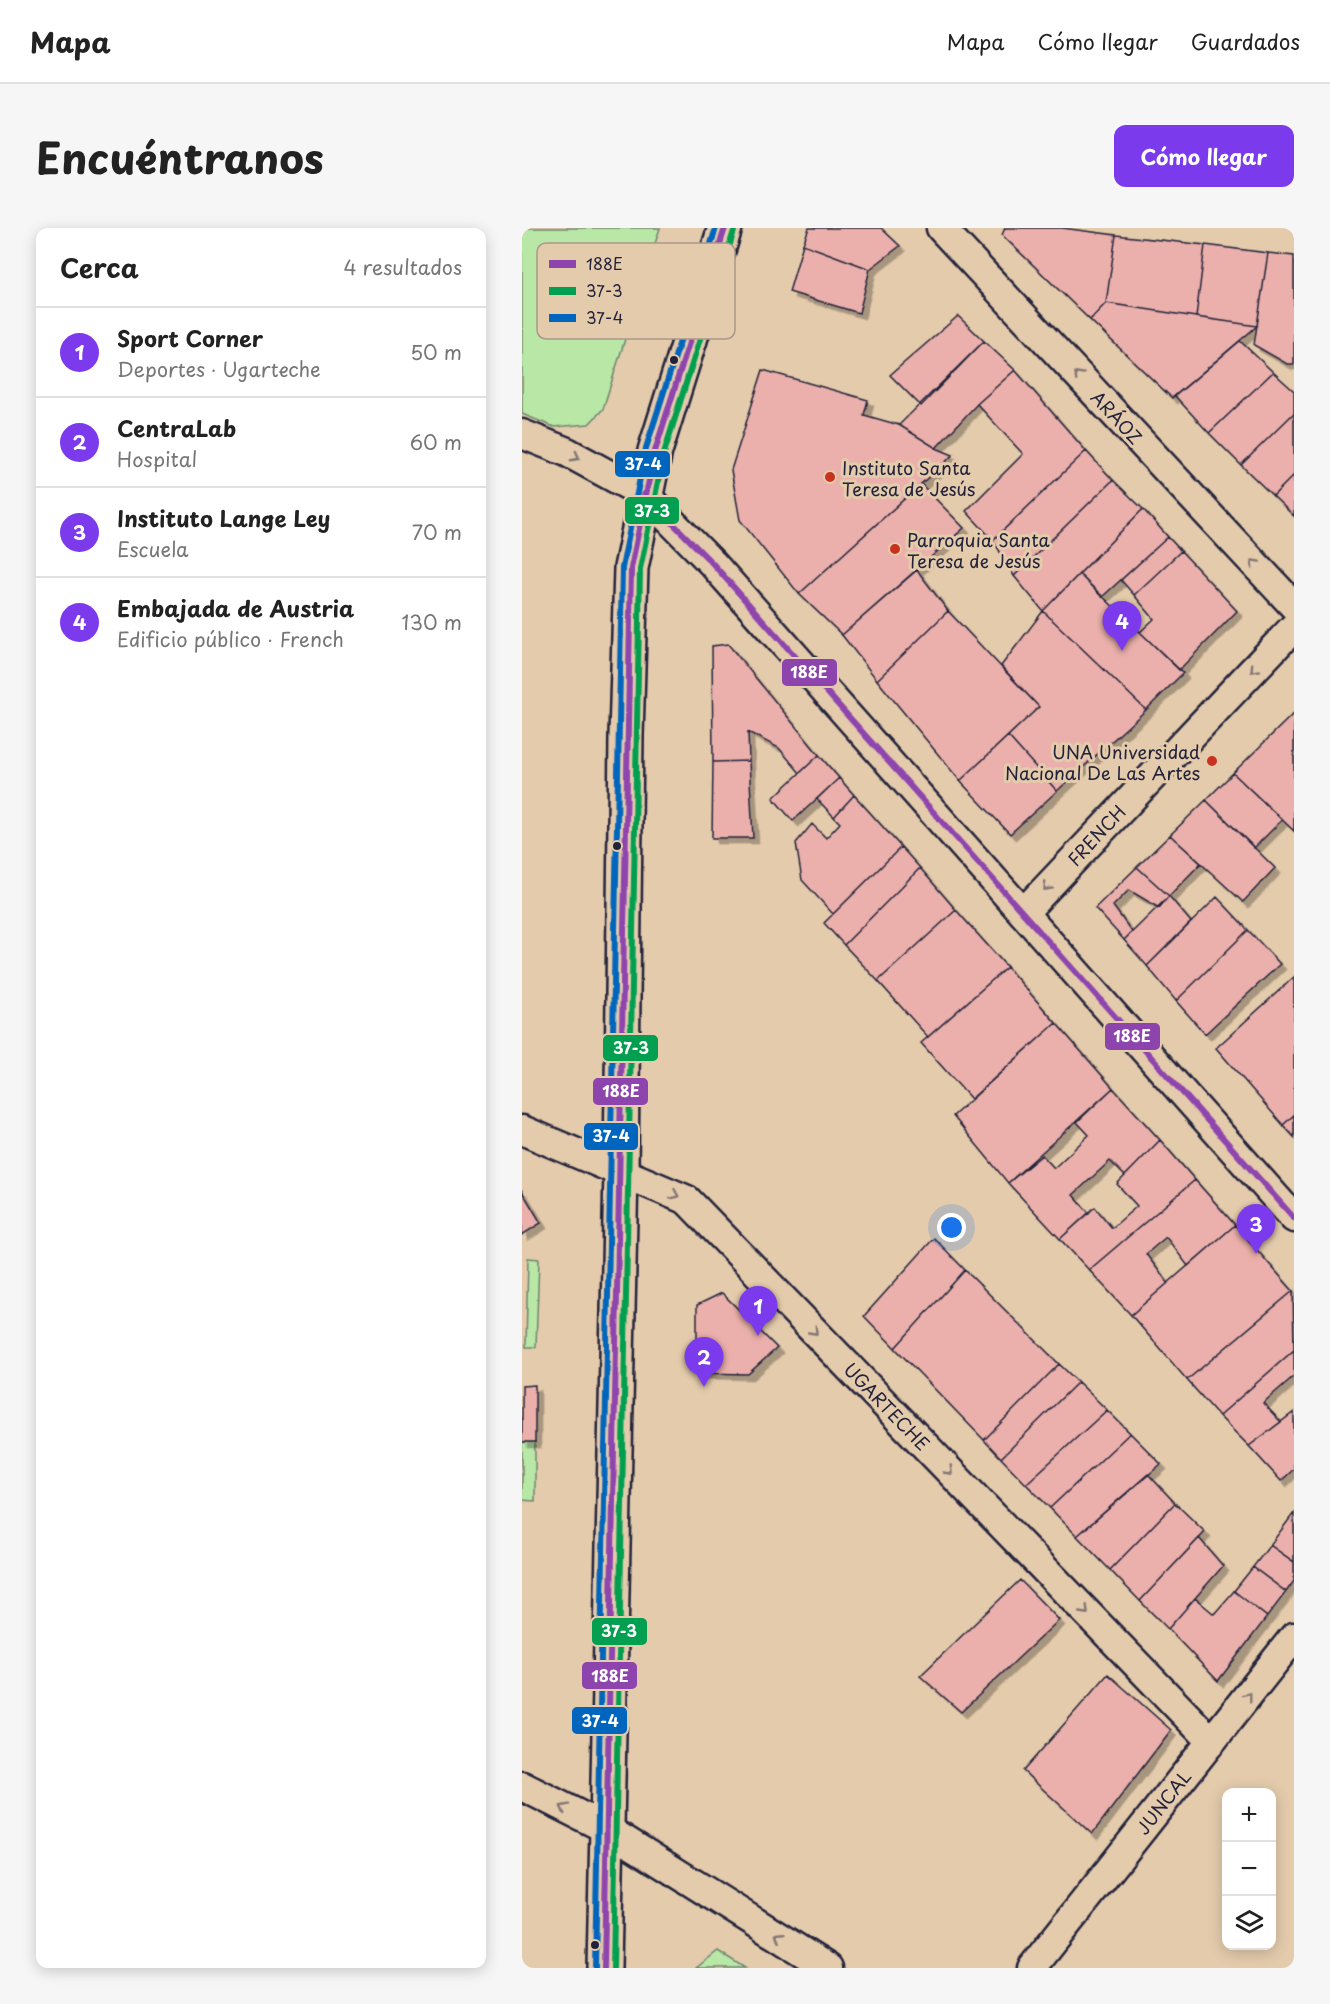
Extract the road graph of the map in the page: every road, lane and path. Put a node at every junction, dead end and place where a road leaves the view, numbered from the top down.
1 (725, 228) edge
2 (941, 228) edge
3 (720, 243) edge
4 (690, 339) edge
5 (522, 434) edge
6 (644, 494) junction
7 (1294, 606) edge
8 (1294, 627) edge
9 (1023, 913) junction
10 (522, 1130) edge
11 (621, 1171) junction
12 (1294, 1218) edge
13 (1294, 1637) edge
14 (1211, 1741) junction
15 (522, 1786) edge
16 (607, 1829) junction
17 (604, 1968) edge
18 (828, 1968) edge
19 (1032, 1968) edge

1 - 3 main road
7 -> 2 street, ARÁOZ
4 - 6 main road
5 -> 6 street
6 - 9 street
6 - 11 main road
8 -> 9 street, FRENCH
9 - 12 street
10 - 11 street, UGARTECHE
11 -> 14 street, UGARTECHE
11 - 16 main road
14 -> 13 street, JUNCAL
14 - 19 street, JUNCAL
16 -> 15 street
16 - 17 main road
18 -> 16 street

